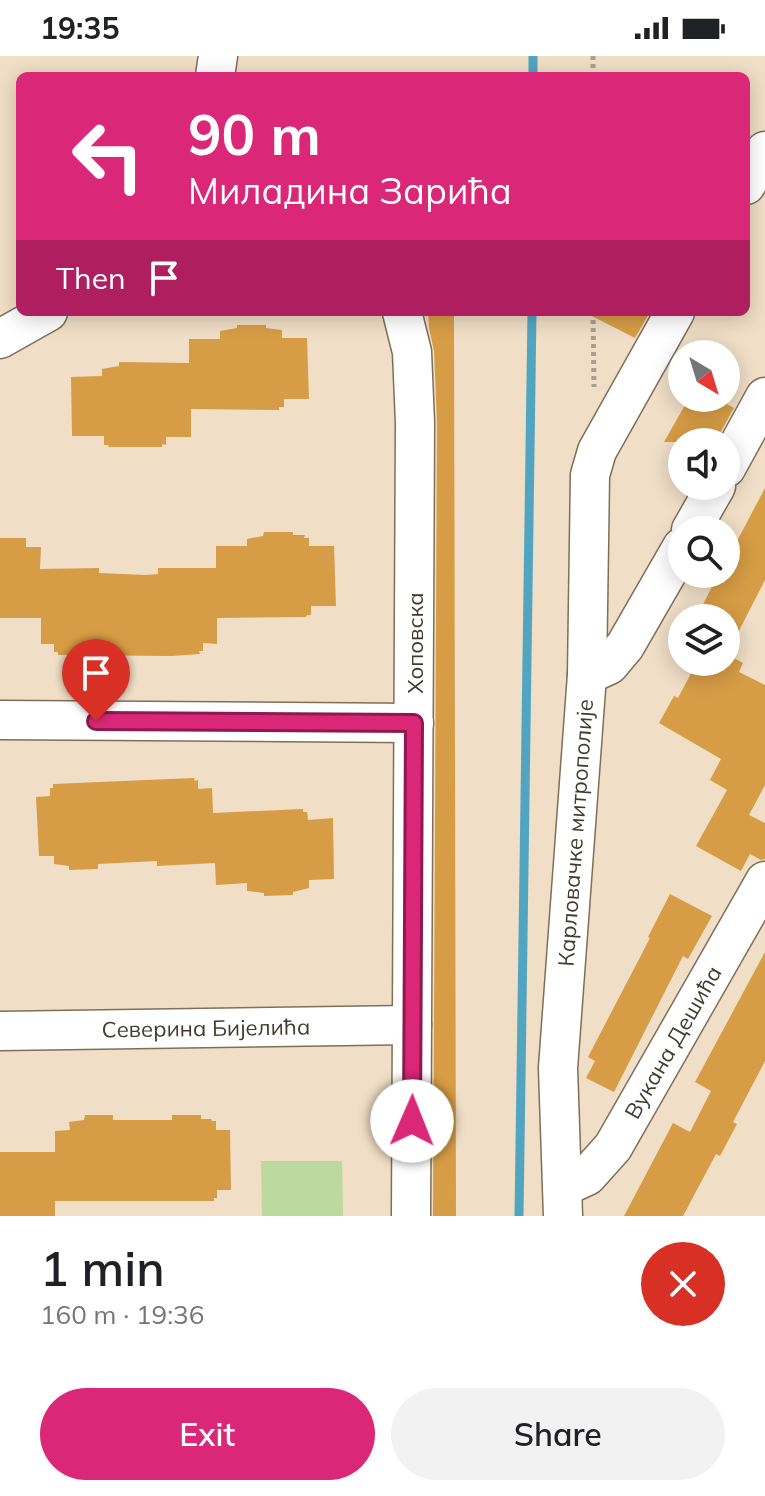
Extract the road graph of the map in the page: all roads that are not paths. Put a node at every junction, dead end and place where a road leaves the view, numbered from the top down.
1 (765, 151) edge
2 (750, 178) edge
3 (41, 316) edge
4 (403, 316) edge
5 (673, 316) edge
6 (0, 339) edge
7 (765, 397) edge
8 (740, 443) edge
9 (668, 571) edge
10 (587, 675) junction
11 (0, 720) edge
12 (414, 723) junction
13 (765, 881) edge
14 (412, 1025) junction
15 (0, 1031) edge
16 (563, 1202) edge
17 (411, 1216) edge

1 - 2 street
3 - 6 street
4 - 12 street, Хоповска
5 - 10 street, Карловачке митрополије
7 - 8 street
9 - 10 street
10 - 16 street, Карловачке митрополије
11 - 12 street
12 - 14 street, Хоповска
13 - 16 street, Вукана Дешића
14 - 15 street, Северина Бијелића
14 - 17 street, Хоповска

